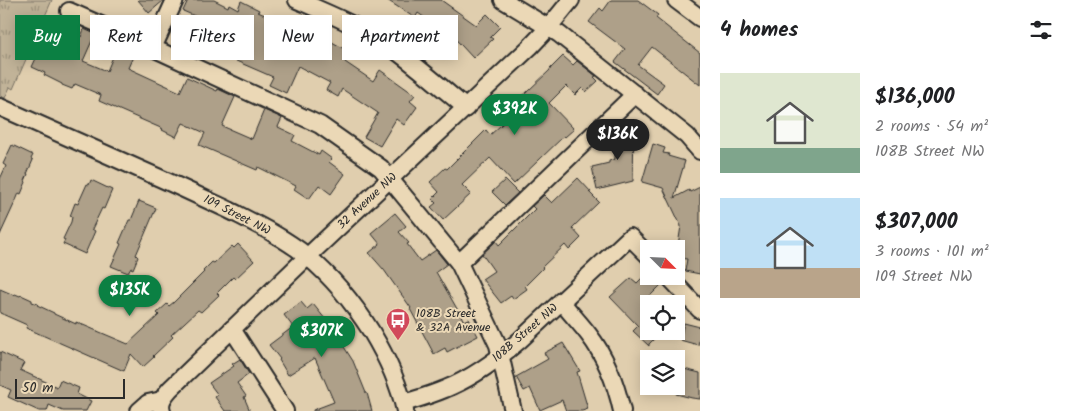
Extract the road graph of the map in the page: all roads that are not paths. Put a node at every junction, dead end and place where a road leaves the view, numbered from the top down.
1 (175, 0) edge
2 (297, 0) edge
3 (503, 0) edge
4 (571, 0) edge
5 (676, 0) edge
6 (69, 11) dead end
7 (700, 18) edge
8 (90, 20) edge
9 (549, 27) junction
10 (161, 31) edge
11 (161, 52) edge
12 (635, 94) junction
13 (0, 107) edge
14 (466, 108) junction
15 (700, 151) edge
16 (390, 179) junction
17 (640, 247) edge
18 (307, 257) junction
19 (459, 263) junction
20 (676, 285) edge
21 (561, 301) junction
22 (700, 310) edge
23 (232, 328) junction
24 (501, 356) junction
25 (162, 406) edge
26 (405, 407) edge
27 (139, 411) edge
28 (285, 411) edge
29 (514, 411) edge
30 (622, 411) edge

1 - 10 street
2 - 14 street
3 - 9 street
4 - 9 street, 32 Avenue NW
5 - 7 street
6 - 8 street
9 - 12 street
9 - 14 street, 32 Avenue NW
11 - 16 street
12 - 15 street
12 - 19 street
13 - 18 street, 109 Street NW
14 - 16 street, 32 Avenue NW
16 - 18 street, 32 Avenue NW
16 - 19 street
17 - 21 street, 108B Street NW
18 - 23 street, 32 Avenue NW
18 - 26 street, 109 Street NW
19 - 24 street
20 - 22 street
21 - 24 street, 108B Street NW
21 - 30 street
23 - 25 street, 32 Avenue NW
23 - 28 street
24 - 26 street, 108B Street NW
24 - 29 street
25 - 27 street

